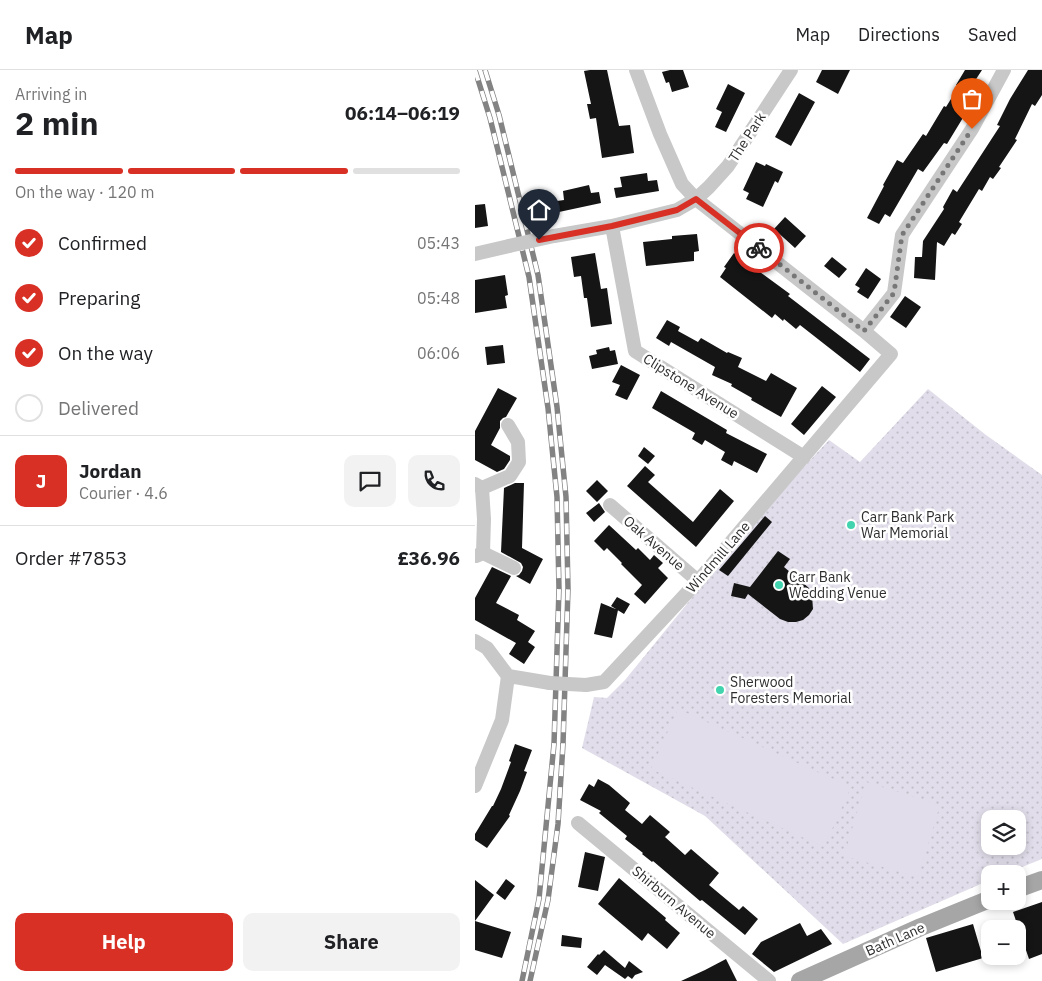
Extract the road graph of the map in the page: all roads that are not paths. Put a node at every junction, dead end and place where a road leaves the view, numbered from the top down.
1 (636, 70) edge
2 (791, 70) edge
3 (1004, 70) edge
4 (696, 199) junction
5 (612, 226) junction
6 (475, 254) edge
7 (864, 331) junction
8 (508, 425) dead end
9 (804, 457) junction
10 (479, 486) edge
11 (610, 505) dead end
12 (479, 554) edge
13 (514, 568) dead end
14 (698, 581) junction
15 (475, 640) edge
16 (508, 676) junction
17 (475, 786) edge
18 (578, 823) dead end
19 (1042, 880) edge
20 (1026, 886) edge
21 (981, 903) edge
22 (769, 981) edge
23 (800, 981) edge

1 - 4 street
2 - 4 street, The Park
3 - 7 street
4 - 5 street, The Park
4 - 7 street
5 - 6 street, The Park, bridge
5 - 9 street, Clipstone Avenue
7 - 9 street, Windmill Lane
8 - 10 street
9 - 14 street, Windmill Lane
10 - 12 street
11 - 14 street, Oak Avenue
12 - 13 street
14 - 16 street, Windmill Lane, bridge
15 - 16 street
16 - 17 street
18 - 22 street, Shirburn Avenue
19 - 20 main road
21 - 23 main road, Bath Lane

